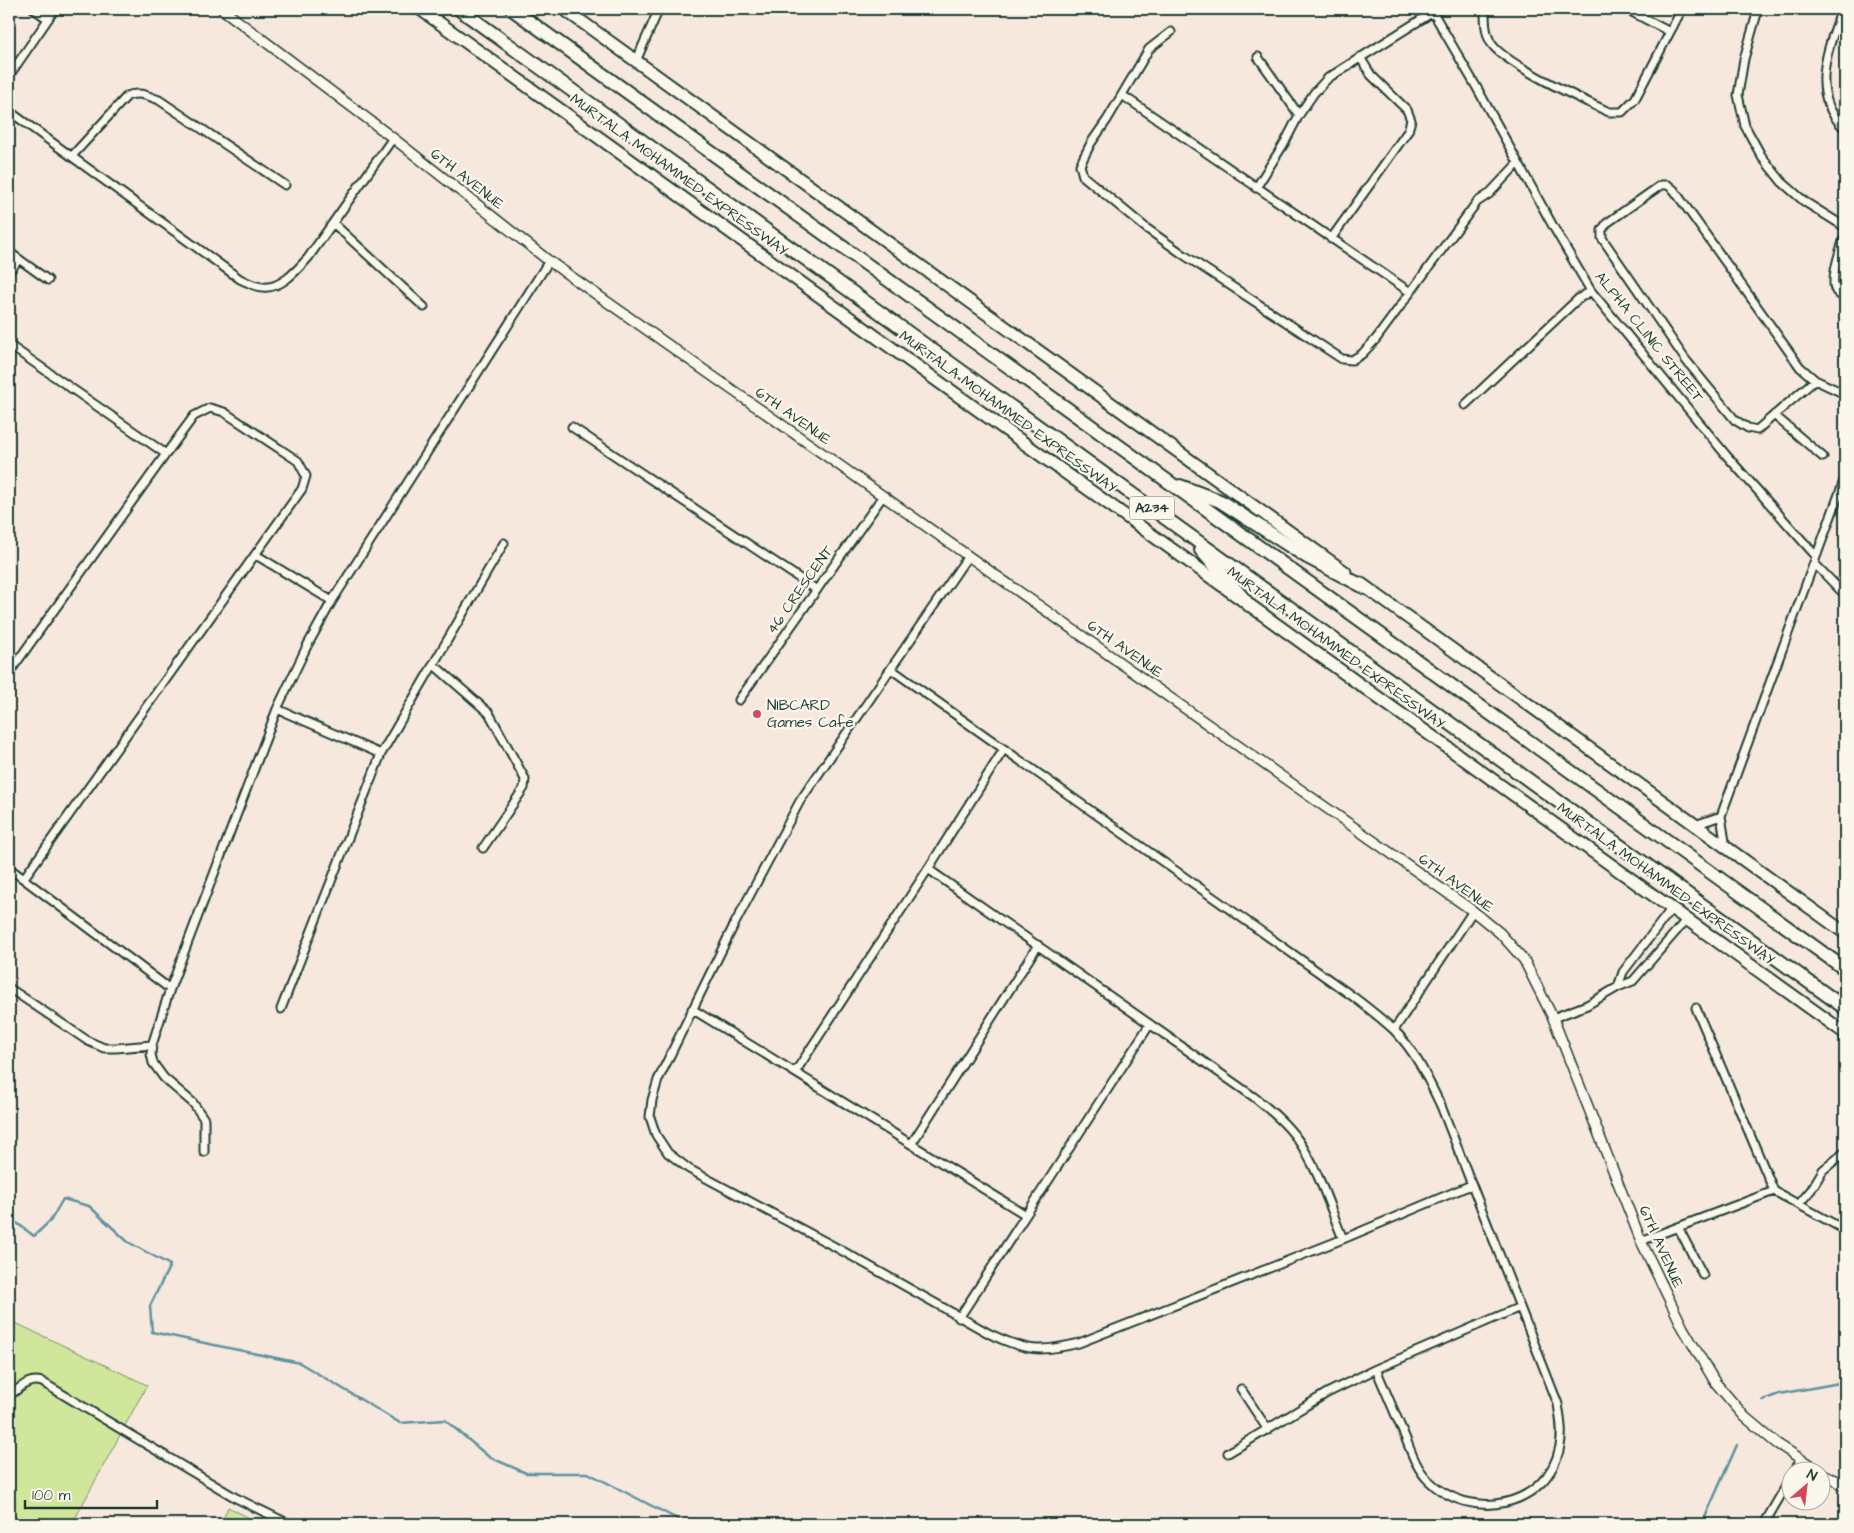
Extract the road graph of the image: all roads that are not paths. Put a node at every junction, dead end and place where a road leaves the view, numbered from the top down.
1 (34, 9) edge
2 (55, 9) edge
3 (222, 9) edge
4 (420, 9) edge
5 (458, 9) edge
6 (512, 9) edge
7 (564, 9) edge
8 (659, 9) edge
9 (1485, 9) edge
10 (1626, 9) edge
11 (1682, 9) edge
12 (1842, 9) edge
13 (1758, 10) edge
14 (1432, 11) edge
15 (48, 19) junction
16 (1171, 32) dead end
17 (1670, 32) junction
18 (1258, 57) dead end
19 (1360, 57) junction
20 (636, 61) junction
21 (9, 76) edge
22 (1122, 94) junction
23 (9, 112) edge
24 (1299, 114) junction
25 (1845, 129) edge
26 (393, 138) junction
27 (72, 156) junction
28 (1518, 163) junction
29 (285, 185) dead end
30 (1256, 188) junction
31 (333, 223) junction
32 (1845, 228) edge
33 (1845, 236) edge
34 (1331, 239) junction
35 (9, 252) edge
36 (19, 259) junction
37 (549, 261) junction
38 (9, 272) edge
39 (48, 280) dead end
40 (1591, 291) junction
41 (1410, 292) junction
42 (1845, 298) edge
43 (424, 307) dead end
44 (9, 345) edge
45 (1815, 380) junction
46 (1845, 394) edge
47 (1465, 405) dead end
48 (1774, 416) junction
49 (572, 427) dead end
50 (166, 454) junction
51 (1823, 458) dead end
52 (1845, 478) edge
53 (1162, 479) junction
54 (883, 496) junction
55 (1186, 533) junction
56 (504, 543) dead end
57 (256, 555) junction
58 (968, 556) junction
59 (1815, 559) junction
60 (1366, 588) junction
61 (817, 590) junction
62 (1845, 595) edge
63 (332, 601) junction
64 (1249, 605) junction
65 (433, 664) junction
66 (891, 669) junction
67 (9, 673) edge
68 (739, 700) dead end
69 (277, 709) junction
70 (1004, 749) junction
71 (381, 754) junction
72 (1721, 816) junction
73 (1695, 825) junction
74 (483, 848) dead end
75 (1727, 848) junction
76 (9, 868) edge
77 (928, 869) junction
78 (24, 878) junction
79 (1672, 908) junction
80 (1473, 911) junction
81 (1687, 919) junction
82 (1845, 933) edge
83 (1038, 946) junction
84 (1845, 969) edge
85 (1618, 987) junction
86 (9, 988) edge
87 (170, 989) junction
88 (1696, 1008) dead end
89 (1845, 1008) edge
90 (281, 1009) dead end
91 (692, 1009) junction
92 (1553, 1018) junction
93 (1150, 1024) junction
94 (1394, 1030) junction
95 (1845, 1033) edge
96 (152, 1044) junction
97 (796, 1071) junction
98 (912, 1143) junction
99 (204, 1152) dead end
100 (1845, 1152) edge
101 (1471, 1185) junction
102 (1774, 1191) junction
103 (1798, 1204) junction
104 (1026, 1215) junction
105 (1678, 1227) junction
106 (1845, 1230) edge
107 (1343, 1239) junction
108 (1641, 1241) junction
109 (1703, 1274) dead end
110 (1520, 1307) junction
111 (959, 1318) junction
112 (1376, 1369) junction
113 (1241, 1389) dead end
114 (9, 1396) edge
115 (1268, 1430) junction
116 (1228, 1453) dead end
117 (1800, 1460) edge
118 (1832, 1479) edge
119 (1845, 1486) edge
120 (1782, 1493) edge
121 (289, 1524) edge
122 (1764, 1524) edge

1 - 15 street
2 - 15 street
3 - 26 street, 6TH AVENUE
4 - 64 highway, MURTALA MOHAMMED EXPRESSWAY
5 - 55 highway, MURTALA MOHAMMED EXPRESSWAY / A234
6 - 53 highway, A234
7 - 20 highway
8 - 20 street
9 - 17 street
10 - 17 street
11 - 17 street
12 - 25 street
13 - 32 street
14 - 19 street
14 - 28 street, ALPHA CLINIC STREET
15 - 21 street
16 - 22 street
18 - 24 street
19 - 24 street
19 - 34 street
20 - 60 highway
22 - 30 street
22 - 41 street
23 - 27 street
24 - 30 street
26 - 31 street
26 - 37 street, 6TH AVENUE
27 - 29 street
27 - 31 street
28 - 40 street, ALPHA CLINIC STREET
28 - 41 street
30 - 34 street
31 - 43 street
33 - 42 street
34 - 41 street
35 - 36 street
36 - 38 street
36 - 39 street
37 - 54 street, 6TH AVENUE
37 - 63 street
40 - 47 street
40 - 59 street, ALPHA CLINIC STREET
44 - 50 street
45 - 46 street
45 - 48 street
45 - 48 street
48 - 51 street
49 - 61 street
50 - 57 street
50 - 67 street
52 - 59 street
53 - 60 highway
53 - 84 highway, A234
54 - 58 street, 6TH AVENUE
54 - 61 street, 46 CRESCENT
55 - 64 highway
55 - 89 highway, MURTALA MOHAMMED EXPRESSWAY / A234
56 - 65 street
57 - 63 street
57 - 78 street
58 - 66 street
58 - 80 street, 6TH AVENUE
59 - 62 street, ALPHA CLINIC STREET
59 - 72 street
60 - 73 highway
61 - 68 street, 46 CRESCENT
63 - 69 street
64 - 79 highway, MURTALA MOHAMMED EXPRESSWAY
65 - 71 street
65 - 74 street
66 - 70 street
66 - 91 street
69 - 71 street
69 - 87 street
70 - 77 street
70 - 94 street
71 - 90 street
72 - 73 street
72 - 75 street
73 - 75 highway
75 - 82 highway
76 - 78 street
77 - 83 street
77 - 97 street
78 - 87 street
79 - 81 highway, MURTALA MOHAMMED EXPRESSWAY
79 - 85 street
80 - 92 street, 6TH AVENUE
80 - 94 street
81 - 85 street
81 - 95 highway, MURTALA MOHAMMED EXPRESSWAY
83 - 93 street
83 - 98 street
85 - 92 street
86 - 96 street
87 - 96 street
88 - 102 street
91 - 97 street
91 - 111 street
92 - 108 street, 6TH AVENUE
93 - 104 street
93 - 107 street
94 - 101 street
96 - 99 street
97 - 98 street
98 - 104 street
100 - 103 street
101 - 107 street
101 - 110 street
102 - 103 street
102 - 105 street
103 - 106 street
104 - 111 street
105 - 108 street
105 - 109 street
107 - 111 street
108 - 117 street, 6TH AVENUE
110 - 112 street
110 - 112 street
112 - 115 street
113 - 115 street
114 - 121 street
115 - 116 street
118 - 119 street
120 - 122 street

